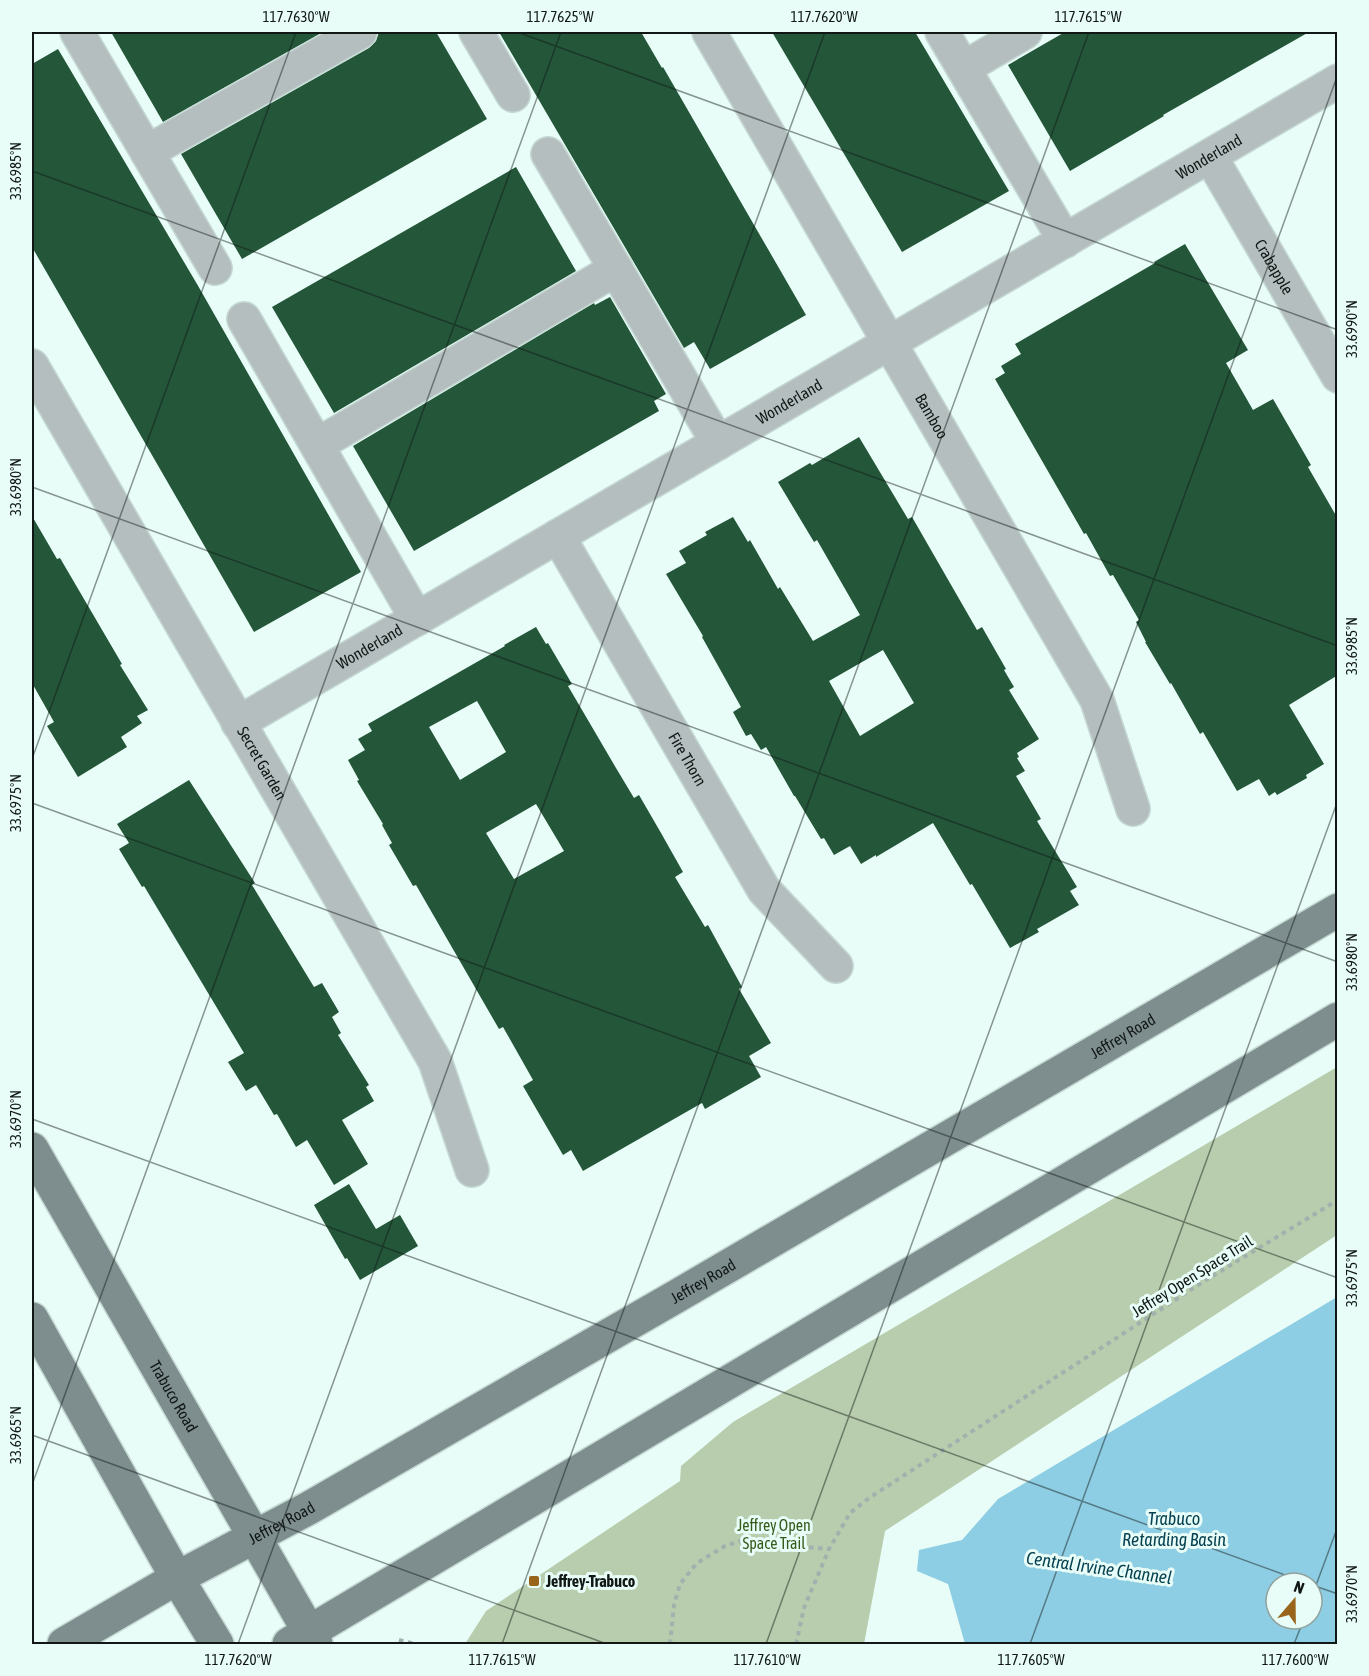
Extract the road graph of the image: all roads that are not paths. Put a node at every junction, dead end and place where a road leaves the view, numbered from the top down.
1 (77, 32) edge
2 (360, 32) edge
3 (476, 32) edge
4 (710, 32) edge
5 (942, 32) edge
6 (1025, 32) edge
7 (964, 68) junction
8 (1338, 81) edge
9 (513, 94) dead end
10 (147, 152) junction
11 (548, 154) dead end
12 (1210, 156) junction
13 (1065, 241) junction
14 (215, 268) dead end
15 (616, 269) junction
16 (244, 319) dead end
17 (889, 343) junction
18 (32, 366) edge
19 (1338, 376) edge
20 (718, 443) junction
21 (316, 445) junction
22 (558, 536) junction
23 (417, 619) junction
24 (238, 723) junction
25 (1133, 808) dead end
26 (1338, 909) edge
27 (836, 966) dead end
28 (1338, 1019) edge
29 (32, 1149) edge
30 (472, 1170) dead end
31 (32, 1319) edge
32 (254, 1537) junction
33 (177, 1578) junction
34 (305, 1640) edge
35 (64, 1644) edge
36 (217, 1644) edge

1 - 10 street
2 - 10 street
3 - 9 street
4 - 17 street, Bamboo
5 - 7 street
6 - 7 street
7 - 13 street
8 - 12 street, Wonderland
10 - 14 street
11 - 15 street
12 - 13 street, Wonderland
12 - 19 street, Crabapple
13 - 17 street, Wonderland
15 - 20 street
15 - 21 street
16 - 21 street
17 - 20 street, Wonderland
17 - 25 street, Bamboo
18 - 24 street, Secret Garden
20 - 22 street, Wonderland
21 - 23 street
22 - 23 street, Wonderland
22 - 27 street, Fire Thorn
23 - 24 street, Wonderland
24 - 30 street, Secret Garden
26 - 32 main road, Jeffrey Road
28 - 34 main road
29 - 32 main road, Trabuco Road
31 - 33 main road
32 - 33 main road, Jeffrey Road
32 - 34 main road, Trabuco Road
33 - 35 main road, Jeffrey Road
33 - 36 main road

